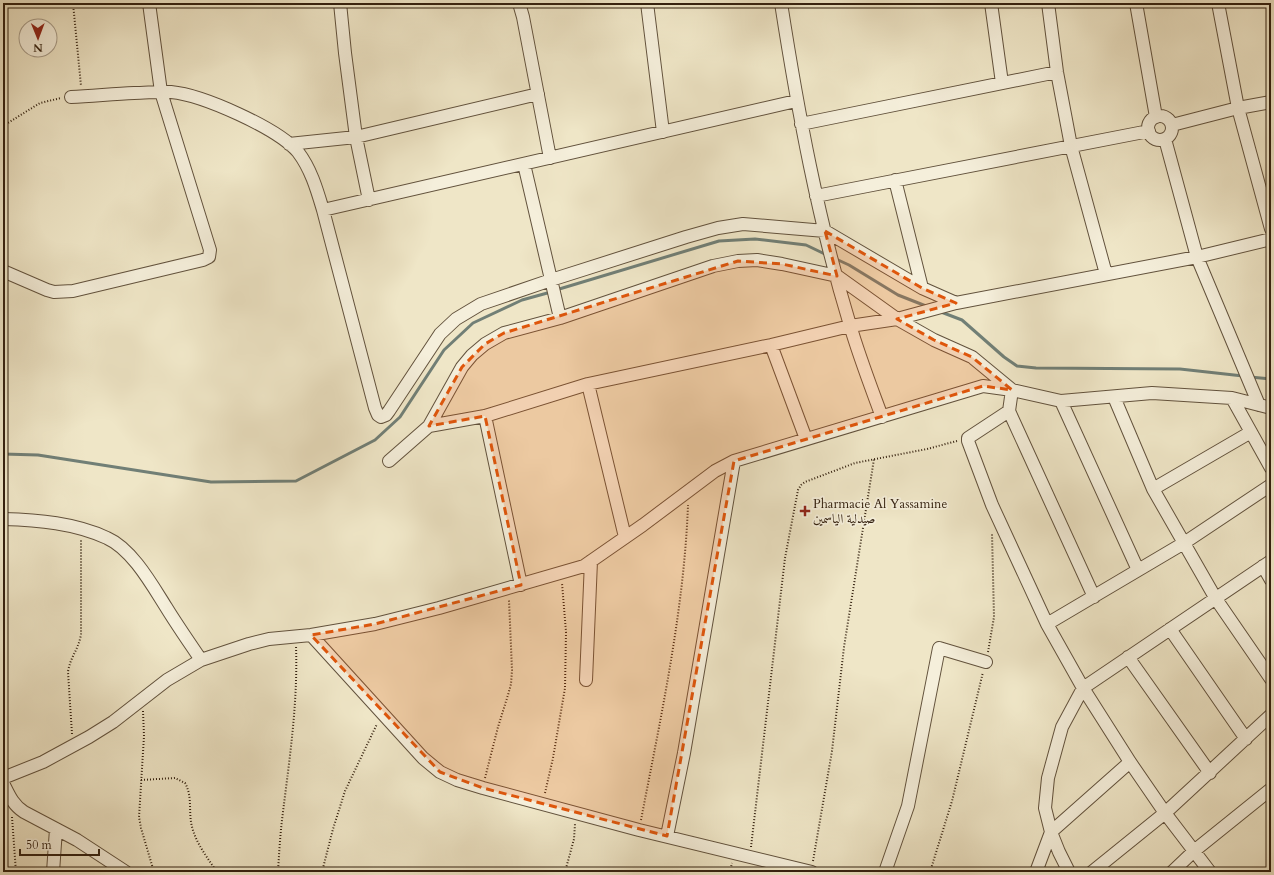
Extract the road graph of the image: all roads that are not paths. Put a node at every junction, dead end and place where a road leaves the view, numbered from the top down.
1 (149, 3) edge
2 (340, 3) edge
3 (519, 3) edge
4 (646, 3) edge
5 (780, 3) edge
6 (991, 3) edge
7 (1048, 3) edge
8 (1136, 3) edge
9 (1218, 3) edge
10 (1057, 72) junction
11 (1002, 83) junction
12 (161, 92) junction
13 (538, 94) junction
14 (70, 96) road end
15 (796, 101) junction
16 (1271, 102) edge
17 (1238, 108) junction
18 (1156, 117) junction
19 (800, 124) junction
20 (1172, 125) junction
21 (1149, 131) junction
22 (663, 132) junction
23 (356, 137) junction
24 (1165, 139) junction
25 (289, 144) junction
26 (1071, 146) junction
27 (550, 158) junction
28 (524, 164) junction
29 (895, 180) junction
30 (816, 196) junction
31 (369, 200) junction
32 (323, 210) junction
33 (1271, 229) edge
34 (826, 235) junction
35 (1271, 240) edge
36 (1196, 256) junction
37 (3, 270) edge
38 (835, 271) junction
39 (1106, 274) junction
40 (552, 283) junction
41 (922, 288) junction
42 (956, 303) junction
43 (560, 318) junction
44 (897, 319) junction
45 (850, 326) junction
46 (771, 345) junction
47 (588, 384) junction
48 (1012, 390) junction
49 (1114, 397) junction
50 (1232, 398) junction
51 (1061, 401) junction
52 (1265, 407) edge
53 (1009, 411) junction
54 (485, 416) junction
55 (882, 417) junction
56 (429, 426) junction
57 (1251, 432) junction
58 (806, 439) junction
59 (389, 461) dead end
60 (734, 461) junction
61 (1271, 468) edge
62 (1271, 485) edge
63 (1153, 489) junction
64 (3, 519) edge
65 (625, 537) junction
66 (1184, 543) junction
67 (591, 561) junction
68 (1267, 564) edge
69 (1138, 570) junction
70 (1271, 580) edge
71 (521, 585) junction
72 (1094, 596) junction
73 (1216, 599) junction
74 (1047, 624) junction
75 (1170, 629) junction
76 (311, 635) junction
77 (1128, 657) junction
78 (200, 660) junction
79 (986, 662) road end
80 (1271, 679) edge
81 (586, 680) dead end
82 (1083, 688) junction
83 (1271, 715) edge
84 (1246, 739) junction
85 (1130, 762) junction
86 (1210, 773) junction
87 (3, 778) edge
88 (3, 783) edge
89 (1271, 789) edge
90 (1165, 813) junction
91 (56, 829) junction
92 (1051, 832) junction
93 (667, 836) junction
94 (1194, 851) junction
95 (53, 872) edge
96 (126, 872) edge
97 (812, 872) edge
98 (885, 872) edge
99 (1036, 872) edge
100 (1069, 872) edge
101 (1092, 872) edge
102 (1172, 872) edge
103 (1210, 872) edge

1 - 12 street
2 - 23 street
3 - 13 street
4 - 22 street
5 - 15 street
6 - 11 street
7 - 10 street
8 - 18 street
9 - 17 street
10 - 11 street
10 - 26 street
11 - 19 street
12 - 14 street
12 - 25 street
12 - 37 street
13 - 23 street
13 - 27 street
15 - 19 street
15 - 22 street
16 - 17 street
17 - 20 street
17 - 33 street
18 - 20 street
18 - 21 street
19 - 30 street
20 - 24 street
21 - 24 street
21 - 26 street
22 - 27 street
23 - 25 street
23 - 31 street
24 - 36 street
25 - 32 street
26 - 29 street
26 - 39 street
27 - 28 street
28 - 31 street
28 - 40 street
29 - 30 street
29 - 41 street
30 - 34 street
31 - 32 street
32 - 40 street
34 - 38 street
34 - 40 street
34 - 41 street
35 - 36 street
36 - 39 street
36 - 52 street
38 - 43 street
38 - 44 street
38 - 45 street
39 - 42 street
40 - 43 street
41 - 42 street
42 - 44 street
43 - 56 street
44 - 45 street
44 - 48 street
45 - 46 street
45 - 55 street
46 - 47 street
46 - 58 street
47 - 54 street
47 - 65 street
48 - 51 street
48 - 53 street
48 - 55 street
49 - 50 street
49 - 51 street
49 - 63 street
50 - 52 street
50 - 57 street
51 - 69 street
53 - 72 street
53 - 74 street
54 - 56 street
54 - 71 street
55 - 58 street
56 - 59 street
57 - 61 street
57 - 63 street
58 - 60 street
60 - 65 street
60 - 93 street
62 - 66 street
63 - 66 street
64 - 78 street
65 - 67 street
66 - 69 street
66 - 73 street
67 - 71 street
67 - 81 street
68 - 70 street
68 - 73 street
69 - 72 street
71 - 76 street
72 - 74 street
73 - 75 street
73 - 80 street
74 - 82 street
75 - 77 street
75 - 84 street
76 - 78 street
76 - 93 street
77 - 82 street
77 - 86 street
78 - 87 street
79 - 98 street
82 - 85 street
82 - 92 street
83 - 84 street
84 - 86 street
85 - 90 street
85 - 92 street
86 - 90 street
88 - 91 street
89 - 94 street
90 - 94 street
90 - 101 street
91 - 95 street
91 - 96 street
92 - 99 street
92 - 100 street
93 - 97 street
94 - 102 street
94 - 103 street

